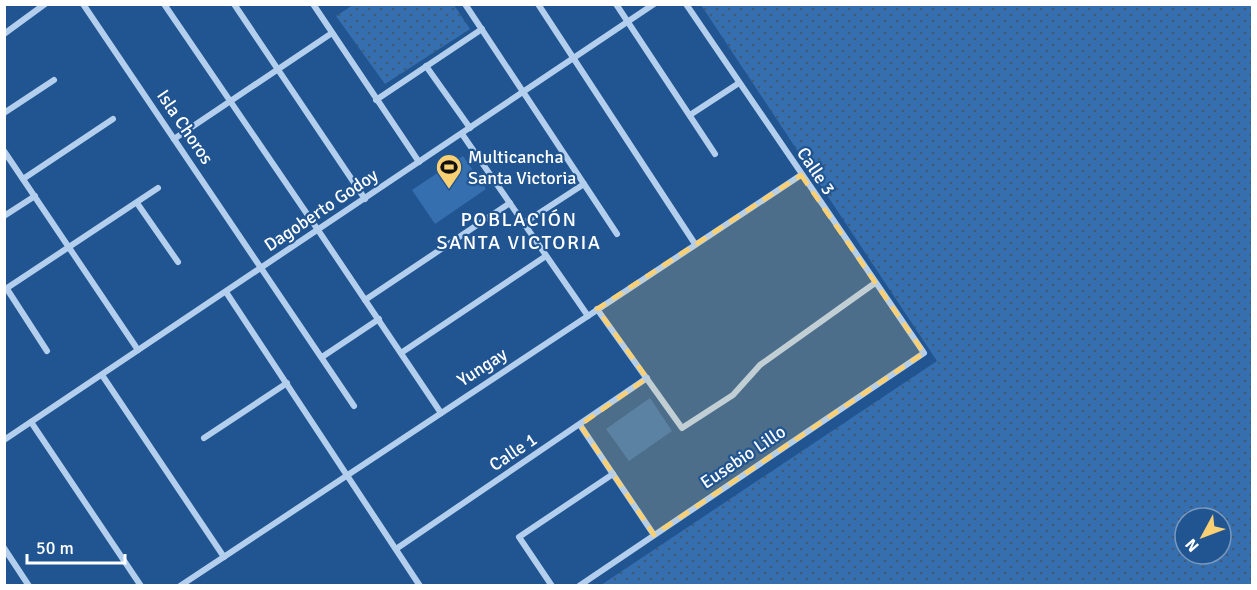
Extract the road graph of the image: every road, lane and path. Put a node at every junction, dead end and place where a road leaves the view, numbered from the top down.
1 (45, 4) edge
2 (83, 4) edge
3 (164, 4) edge
4 (234, 4) edge
5 (313, 4) edge
6 (465, 4) edge
7 (538, 4) edge
8 (616, 4) edge
9 (654, 4) edge
10 (686, 4) edge
11 (628, 22) junction
12 (482, 29) junction
13 (332, 33) junction
14 (4, 34) edge
15 (574, 58) junction
16 (426, 66) junction
17 (278, 69) junction
18 (54, 80) dead end
19 (739, 83) junction
20 (523, 93) junction
21 (376, 100) junction
22 (230, 101) junction
23 (4, 113) edge
24 (690, 116) junction
25 (113, 119) dead end
26 (470, 128) junction
27 (462, 134) junction
28 (174, 139) junction
29 (4, 151) edge
30 (715, 154) dead end
31 (419, 162) junction
32 (801, 175) junction
33 (23, 179) junction
34 (584, 184) junction
35 (159, 188) dead end
36 (35, 196) junction
37 (365, 199) junction
38 (137, 203) junction
39 (510, 203) junction
40 (4, 216) edge
41 (524, 223) junction
42 (318, 230) junction
43 (617, 234) dead end
44 (695, 244) junction
45 (70, 248) junction
46 (546, 256) junction
47 (178, 262) dead end
48 (262, 267) junction
49 (875, 283) junction
50 (6, 290) edge
51 (226, 292) junction
52 (365, 300) junction
53 (597, 309) junction
54 (588, 316) junction
55 (379, 320) junction
56 (46, 351) dead end
57 (138, 351) junction
58 (401, 353) junction
59 (924, 353) joint
60 (322, 357) junction
61 (102, 375) junction
62 (646, 378) junction
63 (287, 383) junction
64 (354, 406) dead end
65 (441, 413) junction
66 (31, 422) junction
67 (580, 425) junction
68 (204, 438) dead end
69 (4, 440) edge
70 (347, 474) junction
71 (613, 474) junction
72 (654, 535) junction
73 (4, 548) edge
74 (396, 549) junction
75 (224, 557) junction
76 (29, 585) edge
77 (141, 585) edge
78 (180, 585) edge
79 (420, 585) edge
80 (552, 585) edge
81 (579, 585) edge

1 - 14 street
2 - 28 street, Isla Choros
3 - 22 street
4 - 17 street
5 - 13 street
6 - 12 street
7 - 15 street
8 - 11 street
9 - 11 street, Dagoberto Godoy
10 - 19 street, Calle 3
11 - 15 street, Dagoberto Godoy
11 - 24 street
12 - 16 street
12 - 20 street
13 - 17 street
13 - 21 street
15 - 20 street, Dagoberto Godoy
15 - 44 street
16 - 21 street
16 - 26 street
17 - 22 street
17 - 37 street
18 - 23 street
19 - 24 street
19 - 32 street, Calle 3
20 - 26 street, Dagoberto Godoy
20 - 34 street
21 - 31 street
22 - 28 street
22 - 42 street
24 - 30 street
25 - 33 street
26 - 27 street, Dagoberto Godoy
27 - 31 street, Dagoberto Godoy
27 - 39 street
28 - 48 street, Isla Choros
29 - 33 street
31 - 37 street, Dagoberto Godoy
32 - 44 street, Yungay
32 - 49 street, Calle 3
33 - 36 street
34 - 41 street
34 - 43 street
35 - 38 street
36 - 40 street
36 - 45 street
37 - 42 street, Dagoberto Godoy
38 - 45 street
38 - 47 street
39 - 41 street
39 - 52 street
41 - 46 street
42 - 48 street, Dagoberto Godoy
42 - 52 street
44 - 53 street, Yungay
45 - 50 street
45 - 57 street
46 - 54 street
46 - 58 street
48 - 51 street, Dagoberto Godoy
48 - 60 street, Isla Choros
49 - 59 street, Calle 3
49 - 62 street
50 - 56 street
51 - 57 street, Dagoberto Godoy
51 - 63 street
52 - 55 street
53 - 54 street, Yungay
53 - 62 street
54 - 65 street, Yungay
55 - 58 street
55 - 60 street
57 - 61 street, Dagoberto Godoy
58 - 65 street
59 - 72 street, Eusebio Lillo
60 - 64 street, Isla Choros
61 - 66 street, Dagoberto Godoy
61 - 75 street
62 - 67 street, Calle 1
63 - 68 street
63 - 70 street
65 - 70 street, Yungay
66 - 69 street, Dagoberto Godoy
66 - 77 street
67 - 71 street
67 - 74 street, Calle 1
70 - 74 street
70 - 75 street, Yungay
71 - 72 street
71 - 80 street
72 - 81 street, Eusebio Lillo
73 - 76 street
74 - 79 street
75 - 78 street, Yungay

